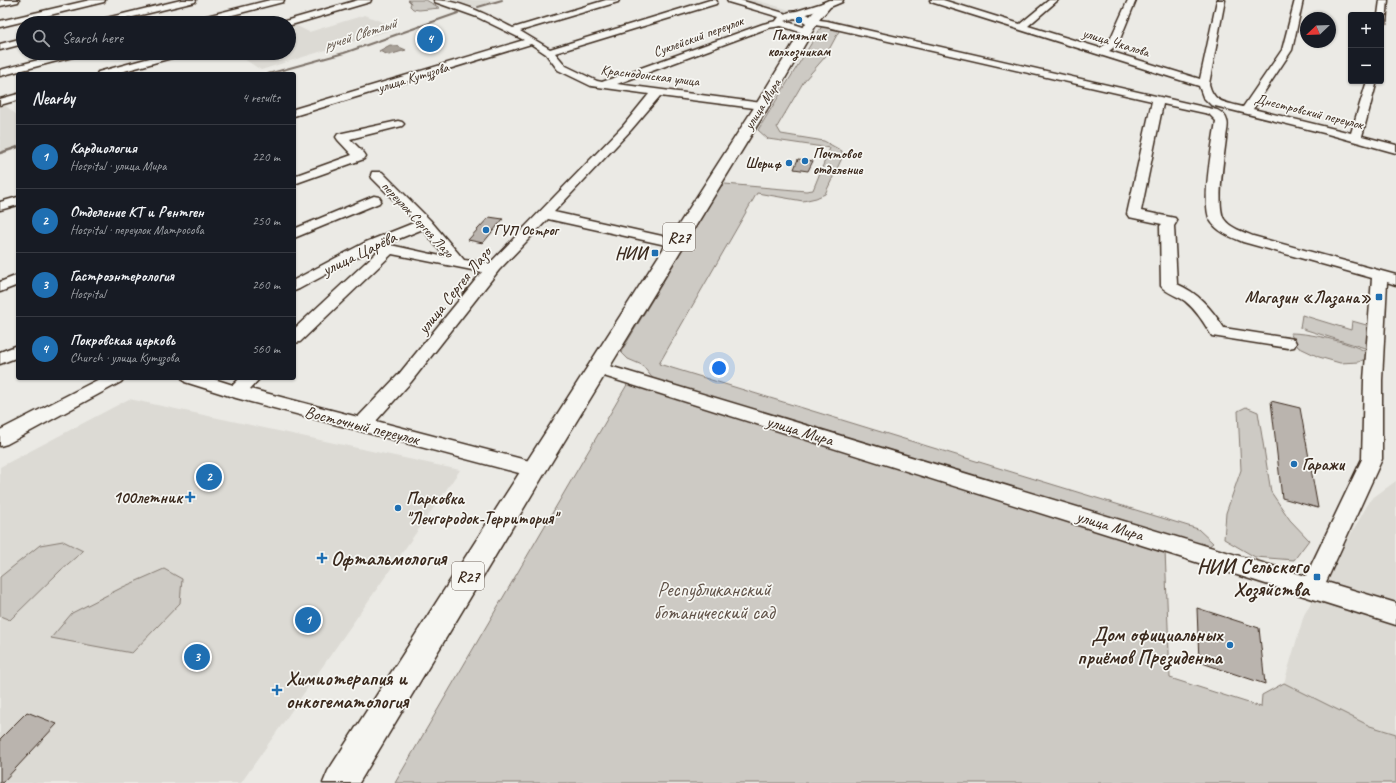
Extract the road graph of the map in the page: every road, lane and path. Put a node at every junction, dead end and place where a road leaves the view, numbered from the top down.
1 (15, 0) edge
2 (101, 0) edge
3 (192, 0) edge
4 (280, 0) edge
5 (367, 0) edge
6 (438, 0) edge
7 (615, 0) edge
8 (731, 0) edge
9 (838, 0) edge
10 (934, 0) edge
11 (1054, 0) edge
12 (1132, 0) edge
13 (1221, 0) edge
14 (1299, 0) edge
15 (713, 2) dead end
16 (1386, 2) edge
17 (0, 3) edge
18 (826, 5) junction
19 (120, 7) dead end
20 (1384, 12) edge
21 (133, 14) junction
22 (34, 16) edge
23 (125, 16) edge
24 (136, 16) edge
25 (217, 16) edge
26 (16, 20) edge
27 (788, 20) junction
28 (296, 21) edge
29 (0, 24) edge
30 (809, 26) junction
31 (1020, 28) junction
32 (512, 31) junction
33 (532, 41) junction
34 (16, 43) edge
35 (0, 47) edge
36 (549, 52) junction
37 (1101, 52) junction
38 (50, 60) edge
39 (153, 60) edge
40 (109, 72) edge
41 (0, 73) edge
42 (1204, 84) junction
43 (1371, 84) edge
44 (602, 85) junction
45 (657, 92) junction
46 (16, 98) edge
47 (1158, 100) junction
48 (0, 102) edge
49 (762, 106) junction
50 (1212, 107) junction
51 (1246, 111) junction
52 (296, 112) edge
53 (398, 124) dead end
54 (1356, 137) junction
55 (1396, 149) edge
56 (377, 174) dead end
57 (296, 179) edge
58 (374, 200) dead end
59 (16, 202) edge
60 (0, 206) edge
61 (544, 214) junction
62 (425, 223) junction
63 (296, 233) edge
64 (675, 243) junction
65 (370, 245) junction
66 (389, 249) junction
67 (459, 264) junction
68 (494, 267) junction
69 (1388, 278) edge
70 (16, 281) edge
71 (296, 285) edge
72 (0, 286) edge
73 (296, 336) edge
74 (1288, 343) dead end
75 (597, 368) junction
76 (197, 380) edge
77 (249, 380) edge
78 (108, 381) edge
79 (236, 392) junction
80 (361, 425) junction
81 (0, 438) edge
82 (534, 469) junction
83 (1312, 587) junction
84 (1396, 614) edge
85 (340, 783) edge

1 - 17 street
2 - 22 street
3 - 21 street
4 - 25 street
5 - 28 street
6 - 32 street, Краснодонская улица
7 - 32 street
8 - 27 street
9 - 18 main road, R27
10 - 31 street, улица Чкалова
11 - 31 street
12 - 37 street
13 - 42 street
14 - 51 street
15 - 36 street
16 - 20 street
18 - 27 street, Суклейский переулок
18 - 30 main road, R27
19 - 21 street
21 - 23 street
21 - 24 street
26 - 29 street
27 - 30 main road
27 - 44 street, Суклейский переулок
30 - 47 street, Днестровский переулок
30 - 49 main road, улица Мира / R27
31 - 37 street, улица Чкалова
32 - 33 street, Краснодонская улица
33 - 36 street, Краснодонская улица
33 - 52 street, улица Кутузова
34 - 35 street
36 - 44 street, Краснодонская улица
37 - 42 street, улица Чкалова
38 - 41 street
39 - 40 street
42 - 50 street
43 - 54 street
44 - 45 street, Краснодонская улица
45 - 49 street, Краснодонская улица
45 - 61 street, улица Сергея Лазо
46 - 48 street
47 - 50 street, Днестровский переулок
47 - 74 street
49 - 64 main road, улица Мира / R27
50 - 51 street, Днестровский переулок
50 - 69 street
51 - 54 street, Днестровский переулок
53 - 57 street
54 - 55 street, Днестровский переулок
56 - 62 street, переулок Сергея Лазо
58 - 63 street
59 - 60 street
61 - 64 street
61 - 68 street, улица Сергея Лазо
62 - 65 street, улица Царёва
62 - 67 street, переулок Сергея Лазо
64 - 75 main road, улица Мира / R27
65 - 66 street, переулок Сергея Лазо
65 - 71 street, улица Царёва
66 - 67 street, переулок Сергея Лазо
66 - 73 street
67 - 68 street, переулок Сергея Лазо
68 - 80 street, улица Сергея Лазо
69 - 83 street
70 - 72 street
75 - 82 main road, улица Мира / R27
75 - 83 street, улица Мира
76 - 79 street, Восточный переулок
77 - 79 street
78 - 81 street
79 - 80 street, Восточный переулок
80 - 82 street, Восточный переулок
82 - 85 main road, улица Мира / R27
83 - 84 street, улица Мира

